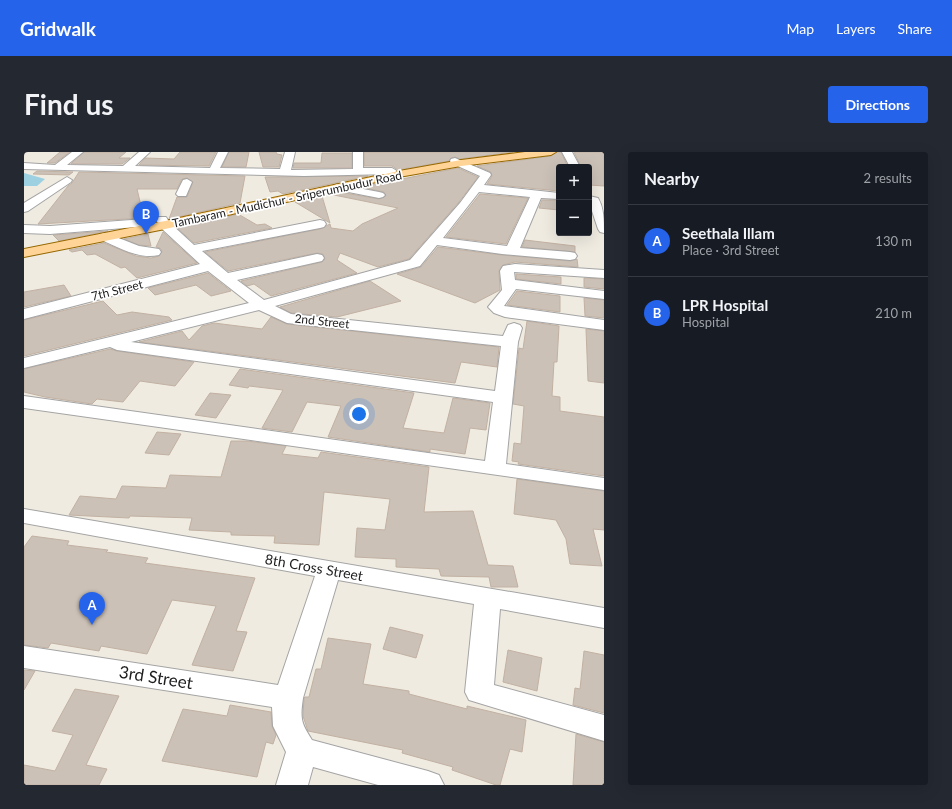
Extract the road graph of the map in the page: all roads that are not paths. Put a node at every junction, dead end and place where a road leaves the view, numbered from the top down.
1 (78, 152) edge
2 (145, 152) edge
3 (223, 152) edge
4 (290, 152) edge
5 (358, 152) edge
6 (521, 152) edge
7 (551, 152) edge
8 (567, 152) edge
9 (458, 162) junction
10 (573, 164) edge
11 (24, 166) edge
12 (126, 169) junction
13 (214, 170) junction
14 (392, 170) junction
15 (358, 171) junction
16 (285, 172) junction
17 (65, 176) junction
18 (172, 182) dead end
19 (187, 182) junction
20 (337, 187) junction
21 (476, 188) junction
22 (302, 190) junction
23 (182, 194) dead end
24 (538, 194) junction
25 (379, 195) dead end
26 (556, 196) edge
27 (592, 200) edge
28 (24, 208) edge
29 (164, 222) junction
30 (145, 223) junction
31 (320, 224) dead end
32 (24, 229) edge
33 (604, 229) edge
34 (106, 237) junction
35 (434, 241) junction
36 (24, 246) edge
37 (193, 249) junction
38 (512, 251) junction
39 (154, 252) dead end
40 (24, 253) edge
41 (570, 256) dead end
42 (317, 258) dead end
43 (210, 266) junction
44 (604, 274) edge
45 (225, 278) junction
46 (508, 284) junction
47 (604, 295) edge
48 (261, 305) junction
49 (24, 314) edge
50 (604, 325) edge
51 (604, 332) edge
52 (510, 342) junction
53 (107, 343) junction
54 (24, 363) edge
55 (502, 398) junction
56 (24, 402) edge
57 (495, 468) junction
58 (604, 484) edge
59 (24, 516) edge
60 (329, 569) junction
61 (488, 598) junction
62 (604, 618) edge
63 (24, 657) edge
64 (288, 698) junction
65 (604, 728) edge
66 (302, 751) junction
67 (292, 785) edge
68 (428, 785) edge

1 - 17 street
2 - 12 street
3 - 13 street
4 - 16 street
5 - 15 street
6 - 9 main road, Tambaram - Mudichur - Sriperumbudur Road
7 - 9 main road, Tambaram - Mudichur - Sriperumbudur Road
8 - 10 street
9 - 14 main road, Tambaram - Mudichur - Sriperumbudur Road
9 - 20 main road, Tambaram - Mudichur - Sriperumbudur Road
9 - 21 street
11 - 17 street
12 - 13 street
12 - 17 street
13 - 16 street
14 - 15 street
14 - 22 main road, Tambaram - Mudichur - Sriperumbudur Road
15 - 16 street
17 - 28 street
18 - 19 street
19 - 22 street
19 - 23 street
20 - 25 street
20 - 29 main road, Tambaram - Mudichur - Sriperumbudur Road
21 - 24 street
21 - 35 street
22 - 29 main road, Tambaram - Mudichur - Sriperumbudur Road
24 - 26 street
24 - 38 street
27 - 33 street
29 - 30 main road, Tambaram - Mudichur - Sriperumbudur Road
29 - 34 main road, Tambaram - Mudichur - Sriperumbudur Road
29 - 37 street, 2nd Street
30 - 32 street
30 - 36 main road, Tambaram - Mudichur - Sriperumbudur Road
31 - 37 street
34 - 39 street
34 - 40 main road, Tambaram - Mudichur - Sriperumbudur Road
35 - 38 street
35 - 48 street
37 - 43 street, 2nd Street
38 - 41 street
42 - 45 street
43 - 45 street, 2nd Street
43 - 49 street, 7th Street
44 - 46 street
45 - 48 street, 2nd Street
46 - 47 street
46 - 50 street
48 - 52 street, 2nd Street
48 - 53 street
51 - 52 street
52 - 55 street
53 - 54 street
53 - 55 street
55 - 57 street
56 - 57 street
57 - 58 street
59 - 60 street, 8th Cross Street
60 - 61 street, 8th Cross Street
60 - 64 street
61 - 62 street, 8th Cross Street
61 - 65 street
63 - 64 street, 3rd Street
64 - 66 street
66 - 67 street
66 - 68 street

